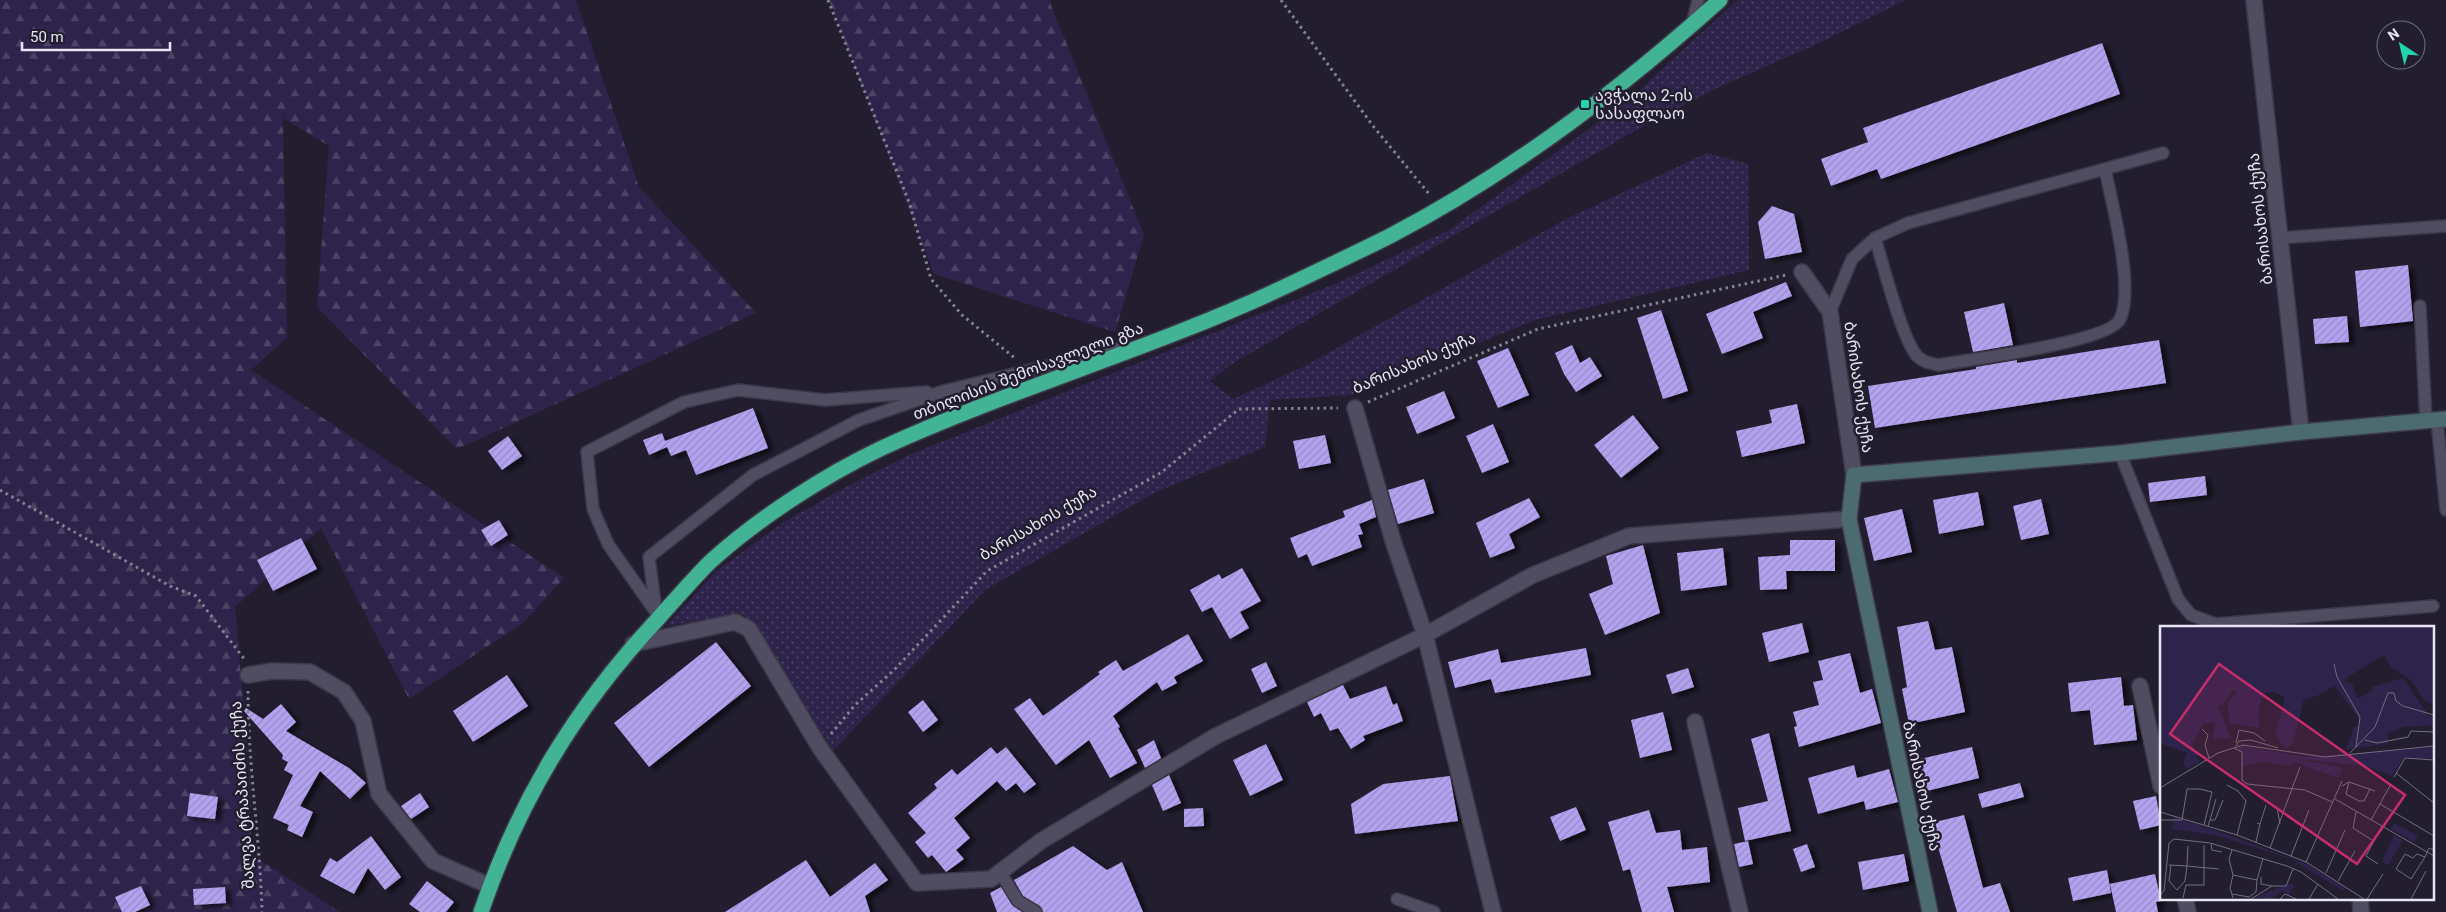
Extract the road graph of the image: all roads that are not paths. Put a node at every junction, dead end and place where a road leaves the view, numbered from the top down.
1 (1698, 0) edge
2 (1720, 0) edge
3 (2254, 1) dead end
4 (1692, 25) junction
5 (2162, 153) dead end
6 (2105, 169) junction
7 (2446, 226) edge
8 (1875, 238) junction
9 (2279, 238) junction
10 (1802, 272) road end
11 (2420, 306) dead end
12 (1830, 312) junction
13 (1168, 335) junction
14 (944, 391) junction
15 (1355, 408) road end
16 (2436, 420) edge
17 (2301, 432) junction
18 (2120, 453) junction
19 (1854, 476) junction
20 (2446, 510) edge
21 (1849, 519) junction
22 (2433, 606) dead end
23 (657, 615) junction
24 (1424, 635) junction
25 (633, 644) junction
26 (248, 676) road end
27 (2140, 686) dead end
28 (1695, 722) dead end
29 (2160, 781) edge
30 (1000, 872) junction
31 (490, 886) junction
32 (1398, 899) dead end
33 (481, 912) edge
34 (1036, 912) edge
35 (1434, 912) edge
36 (1493, 912) edge
37 (1740, 912) edge
38 (1930, 912) edge

1 - 4 lane
2 - 4 highway, თბილისის შემოსავლელი გზა
3 - 9 street, ბარისახოს ქუჩა
4 - 13 highway, თბილისის შემოსავლელი გზა
5 - 6 lane
6 - 8 lane
6 - 8 lane
7 - 9 lane
8 - 12 lane
9 - 17 street, ბარისახოს ქუჩა
10 - 12 street, ბარისახოს ქუჩა
11 - 16 lane
12 - 19 street, ბარისახოს ქუჩა
13 - 14 lane
13 - 23 highway, თბილისის შემოსავლელი გზა
14 - 23 lane
14 - 23 lane
15 - 24 street
16 - 17 street, ბარისახოს ქუჩა
16 - 20 lane
17 - 18 street, ბარისახოს ქუჩა
18 - 19 street, ბარისახოს ქუჩა
18 - 22 lane
19 - 21 street, ბარისახოს ქუჩა
21 - 24 street
21 - 38 street, ბარისახოს ქუჩა
23 - 25 highway, თბილისის შემოსავლელი გზა
24 - 30 street
24 - 36 street
25 - 30 street
25 - 31 highway, თბილისის შემოსავლელი გზა
26 - 31 street
27 - 29 street
28 - 37 street
30 - 34 lane
31 - 33 highway, თბილისის შემოსავლელი გზა
32 - 35 lane

